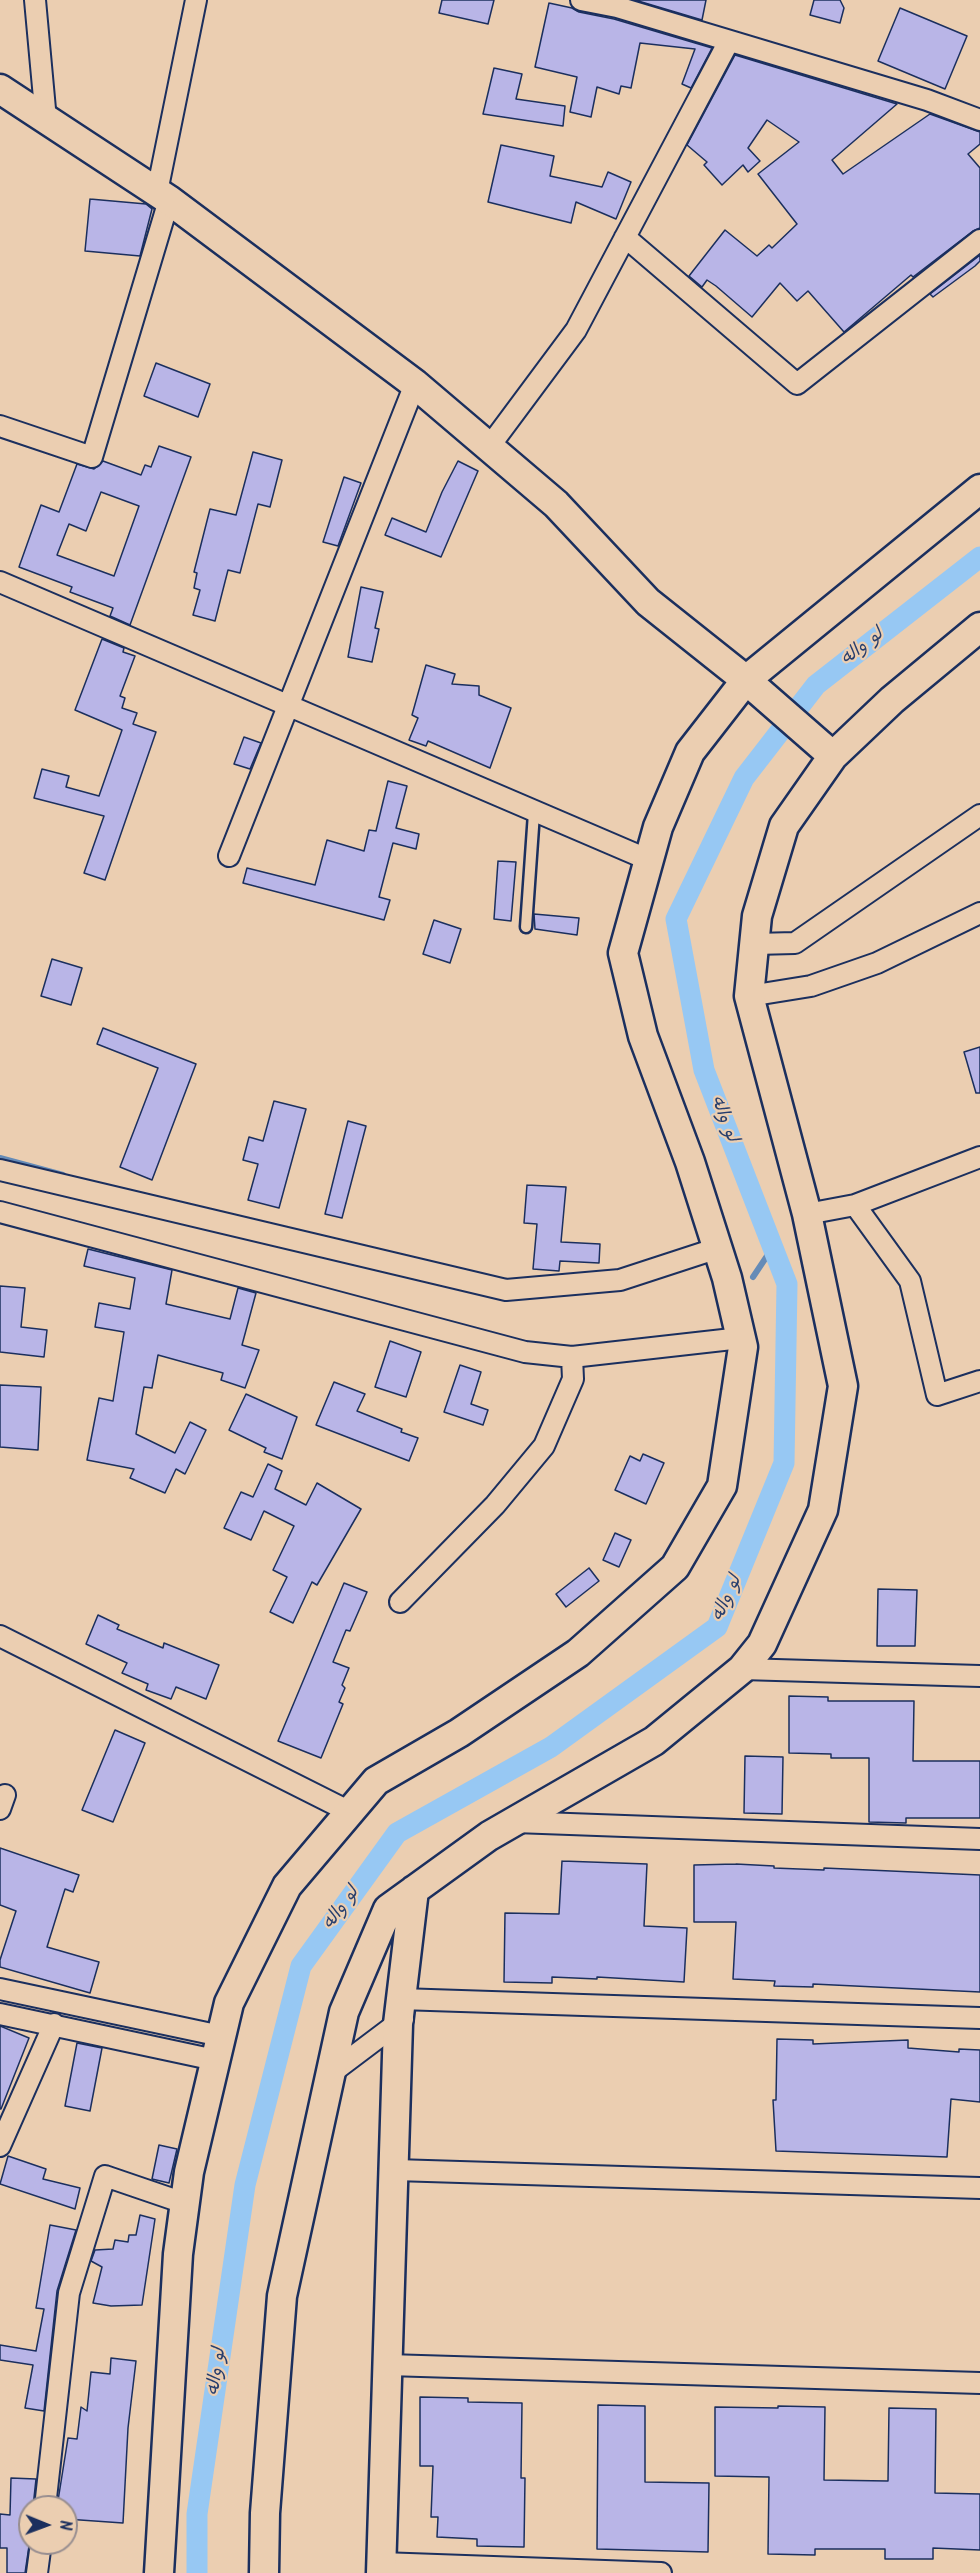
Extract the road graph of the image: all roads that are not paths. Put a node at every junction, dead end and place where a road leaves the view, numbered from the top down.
1 (35, 0) edge
2 (196, 0) edge
3 (581, 0) edge
4 (618, 4) edge
5 (729, 41) junction
6 (0, 89) edge
7 (46, 120) junction
8 (980, 120) edge
9 (163, 196) junction
10 (625, 237) junction
11 (980, 240) edge
12 (414, 384) junction
13 (0, 426) edge
14 (489, 447) junction
15 (980, 489) edge
16 (0, 582) edge
17 (980, 627) edge
18 (755, 688) junction
19 (289, 705) junction
20 (828, 751) junction
21 (534, 813) junction
22 (980, 815) edge
23 (229, 856) dead end
24 (649, 861) junction
25 (980, 913) edge
26 (526, 927) dead end
27 (754, 945) junction
28 (749, 996) junction
29 (980, 1157) edge
30 (0, 1170) edge
31 (855, 1204) junction
32 (0, 1212) edge
33 (807, 1214) junction
34 (718, 1248) junction
35 (741, 1338) junction
36 (572, 1357) junction
37 (980, 1381) edge
38 (400, 1602) dead end
39 (0, 1636) edge
40 (742, 1669) junction
41 (980, 1676) edge
42 (350, 1812) junction
43 (512, 1822) junction
44 (980, 1839) edge
45 (414, 1890) junction
46 (0, 1989) edge
47 (407, 2008) junction
48 (0, 2014) edge
49 (980, 2018) edge
50 (54, 2024) junction
51 (218, 2048) junction
52 (330, 2074) junction
53 (0, 2146) edge
54 (394, 2170) junction
55 (980, 2188) edge
56 (184, 2203) junction
57 (388, 2366) junction
58 (980, 2383) edge
59 (46, 2495) edge
60 (40, 2555) edge
61 (381, 2568) edge
62 (38, 2573) edge
63 (159, 2573) edge
64 (264, 2573) edge
65 (661, 2573) edge

1 - 7 street
2 - 9 street
3 - 4 street
4 - 5 street
5 - 8 street
5 - 10 street
6 - 7 street
7 - 9 street
9 - 12 street
9 - 13 street
10 - 11 street
10 - 14 street
12 - 14 street
12 - 19 street
14 - 18 street
15 - 18 street
16 - 19 street
17 - 20 street
18 - 20 street
18 - 24 street
19 - 21 street
19 - 23 street
20 - 27 street
21 - 24 street
21 - 26 lane
22 - 27 street
24 - 34 street
25 - 28 street
27 - 28 street
28 - 33 street
29 - 31 street
30 - 34 street
31 - 33 street
31 - 37 street
32 - 36 street
33 - 40 street
34 - 35 street
35 - 36 street
35 - 42 street
36 - 38 street
39 - 42 street
40 - 41 street
40 - 43 street
42 - 51 street
43 - 44 street
43 - 45 street
45 - 47 street
45 - 52 street
46 - 51 street
47 - 49 street
47 - 52 street
47 - 54 street
48 - 50 street
50 - 51 street
50 - 53 street
51 - 56 street
52 - 64 street
54 - 55 street
54 - 57 street
56 - 59 street
56 - 63 street
57 - 58 street
57 - 61 street
60 - 62 street
61 - 65 street

